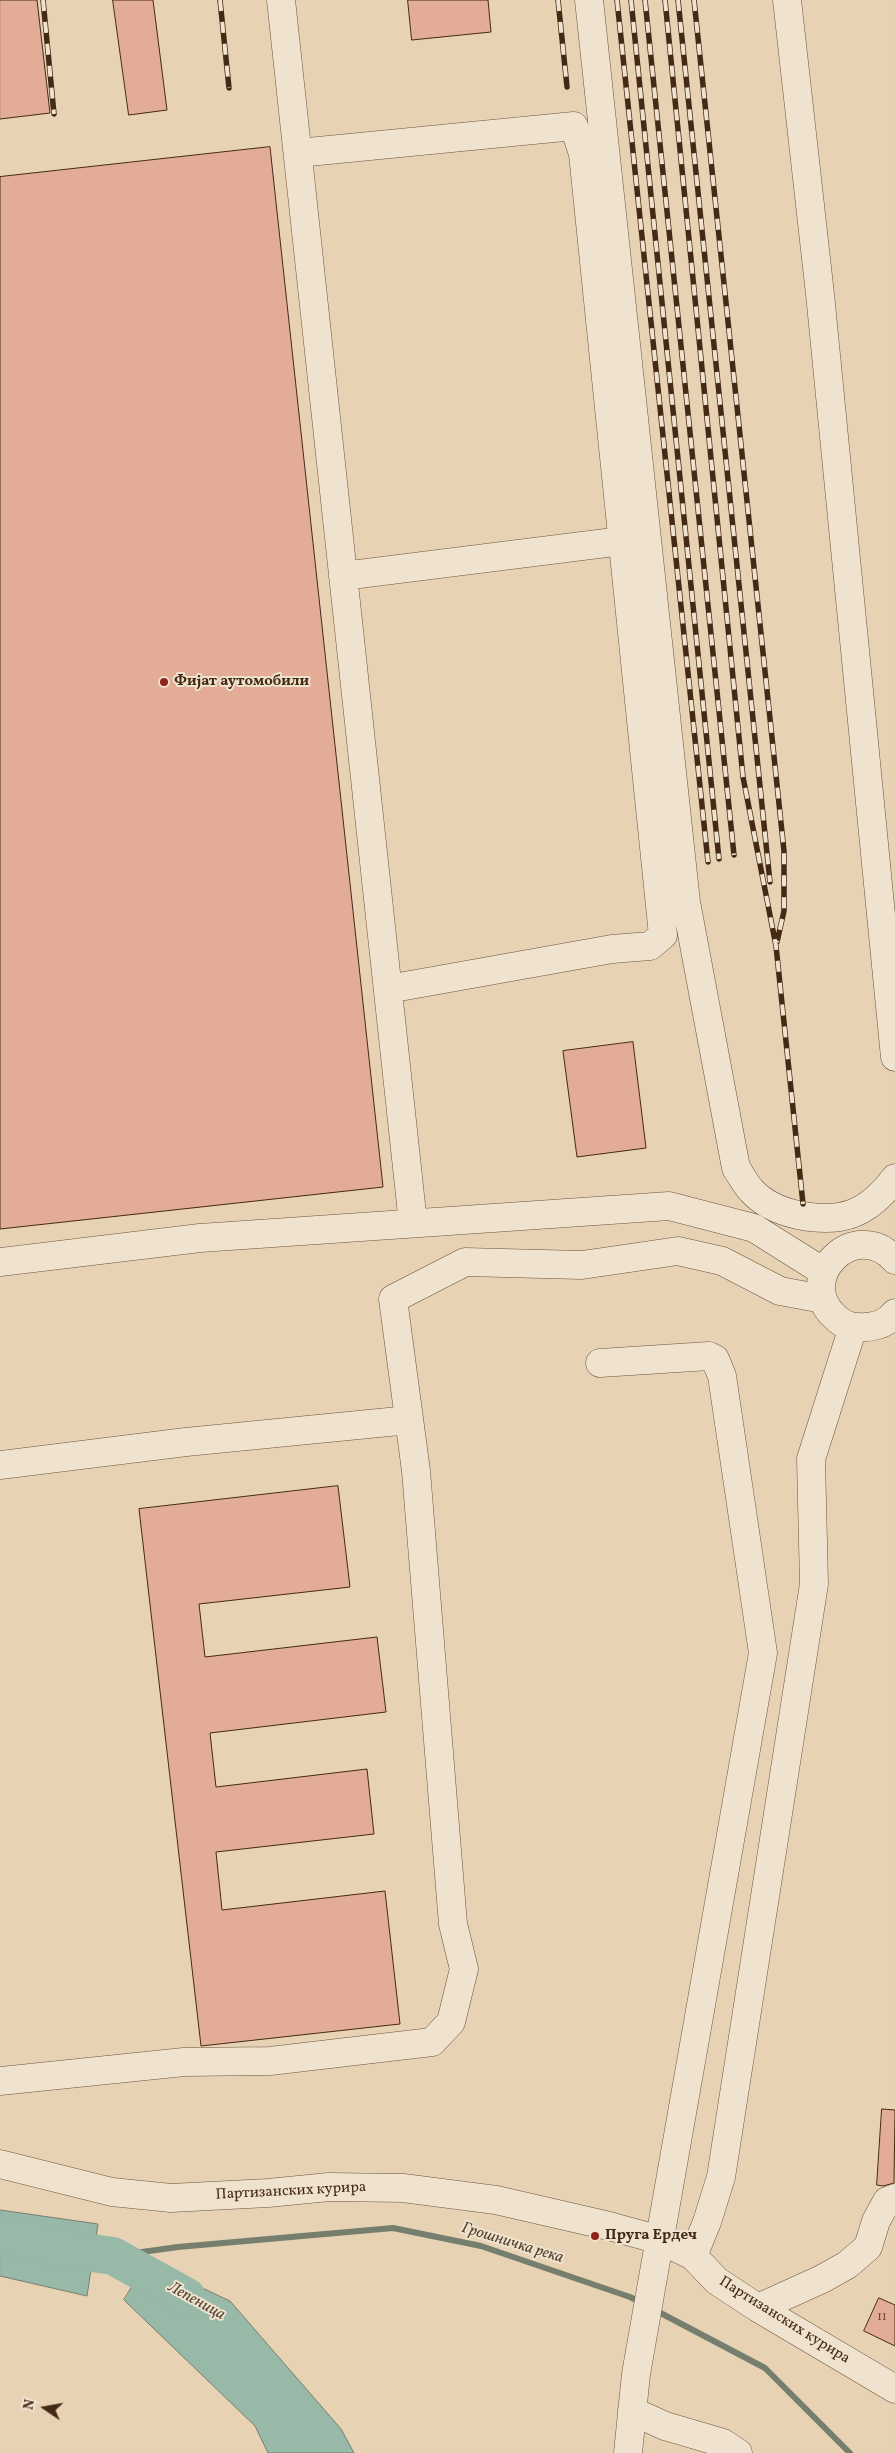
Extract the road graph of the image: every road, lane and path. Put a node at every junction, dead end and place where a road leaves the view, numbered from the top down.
1 (281, 0) edge
2 (589, 0) edge
3 (787, 0) edge
4 (298, 153) junction
5 (622, 541) junction
6 (343, 576) junction
7 (388, 989) junction
8 (895, 1058) edge
9 (895, 1178) edge
10 (413, 1223) junction
11 (895, 1260) edge
12 (0, 1262) edge
13 (824, 1272) junction
14 (823, 1299) junction
15 (895, 1313) edge
16 (853, 1327) junction
17 (600, 1363) dead end
18 (409, 1420) junction
19 (0, 1465) edge
20 (0, 2081) edge
21 (0, 2164) edge
22 (895, 2198) edge
23 (660, 2240) junction
24 (693, 2256) junction
25 (758, 2308) junction
26 (895, 2389) edge
27 (632, 2411) junction
28 (628, 2453) edge
29 (738, 2453) edge

1 - 4 street
2 - 9 street
3 - 8 street
4 - 5 street
4 - 6 street
5 - 6 street
5 - 7 street
6 - 7 street
7 - 10 street
10 - 12 street
10 - 13 street
11 - 13 street
13 - 14 street
14 - 16 street
14 - 18 street
15 - 16 street
16 - 24 street
17 - 23 street
18 - 19 street
18 - 20 street
21 - 23 street, Партизанских курира
22 - 25 street
23 - 24 street, Партизанских курира
23 - 27 street
24 - 25 street, Партизанских курира
25 - 26 street, Партизанских курира
27 - 28 street
27 - 29 street

